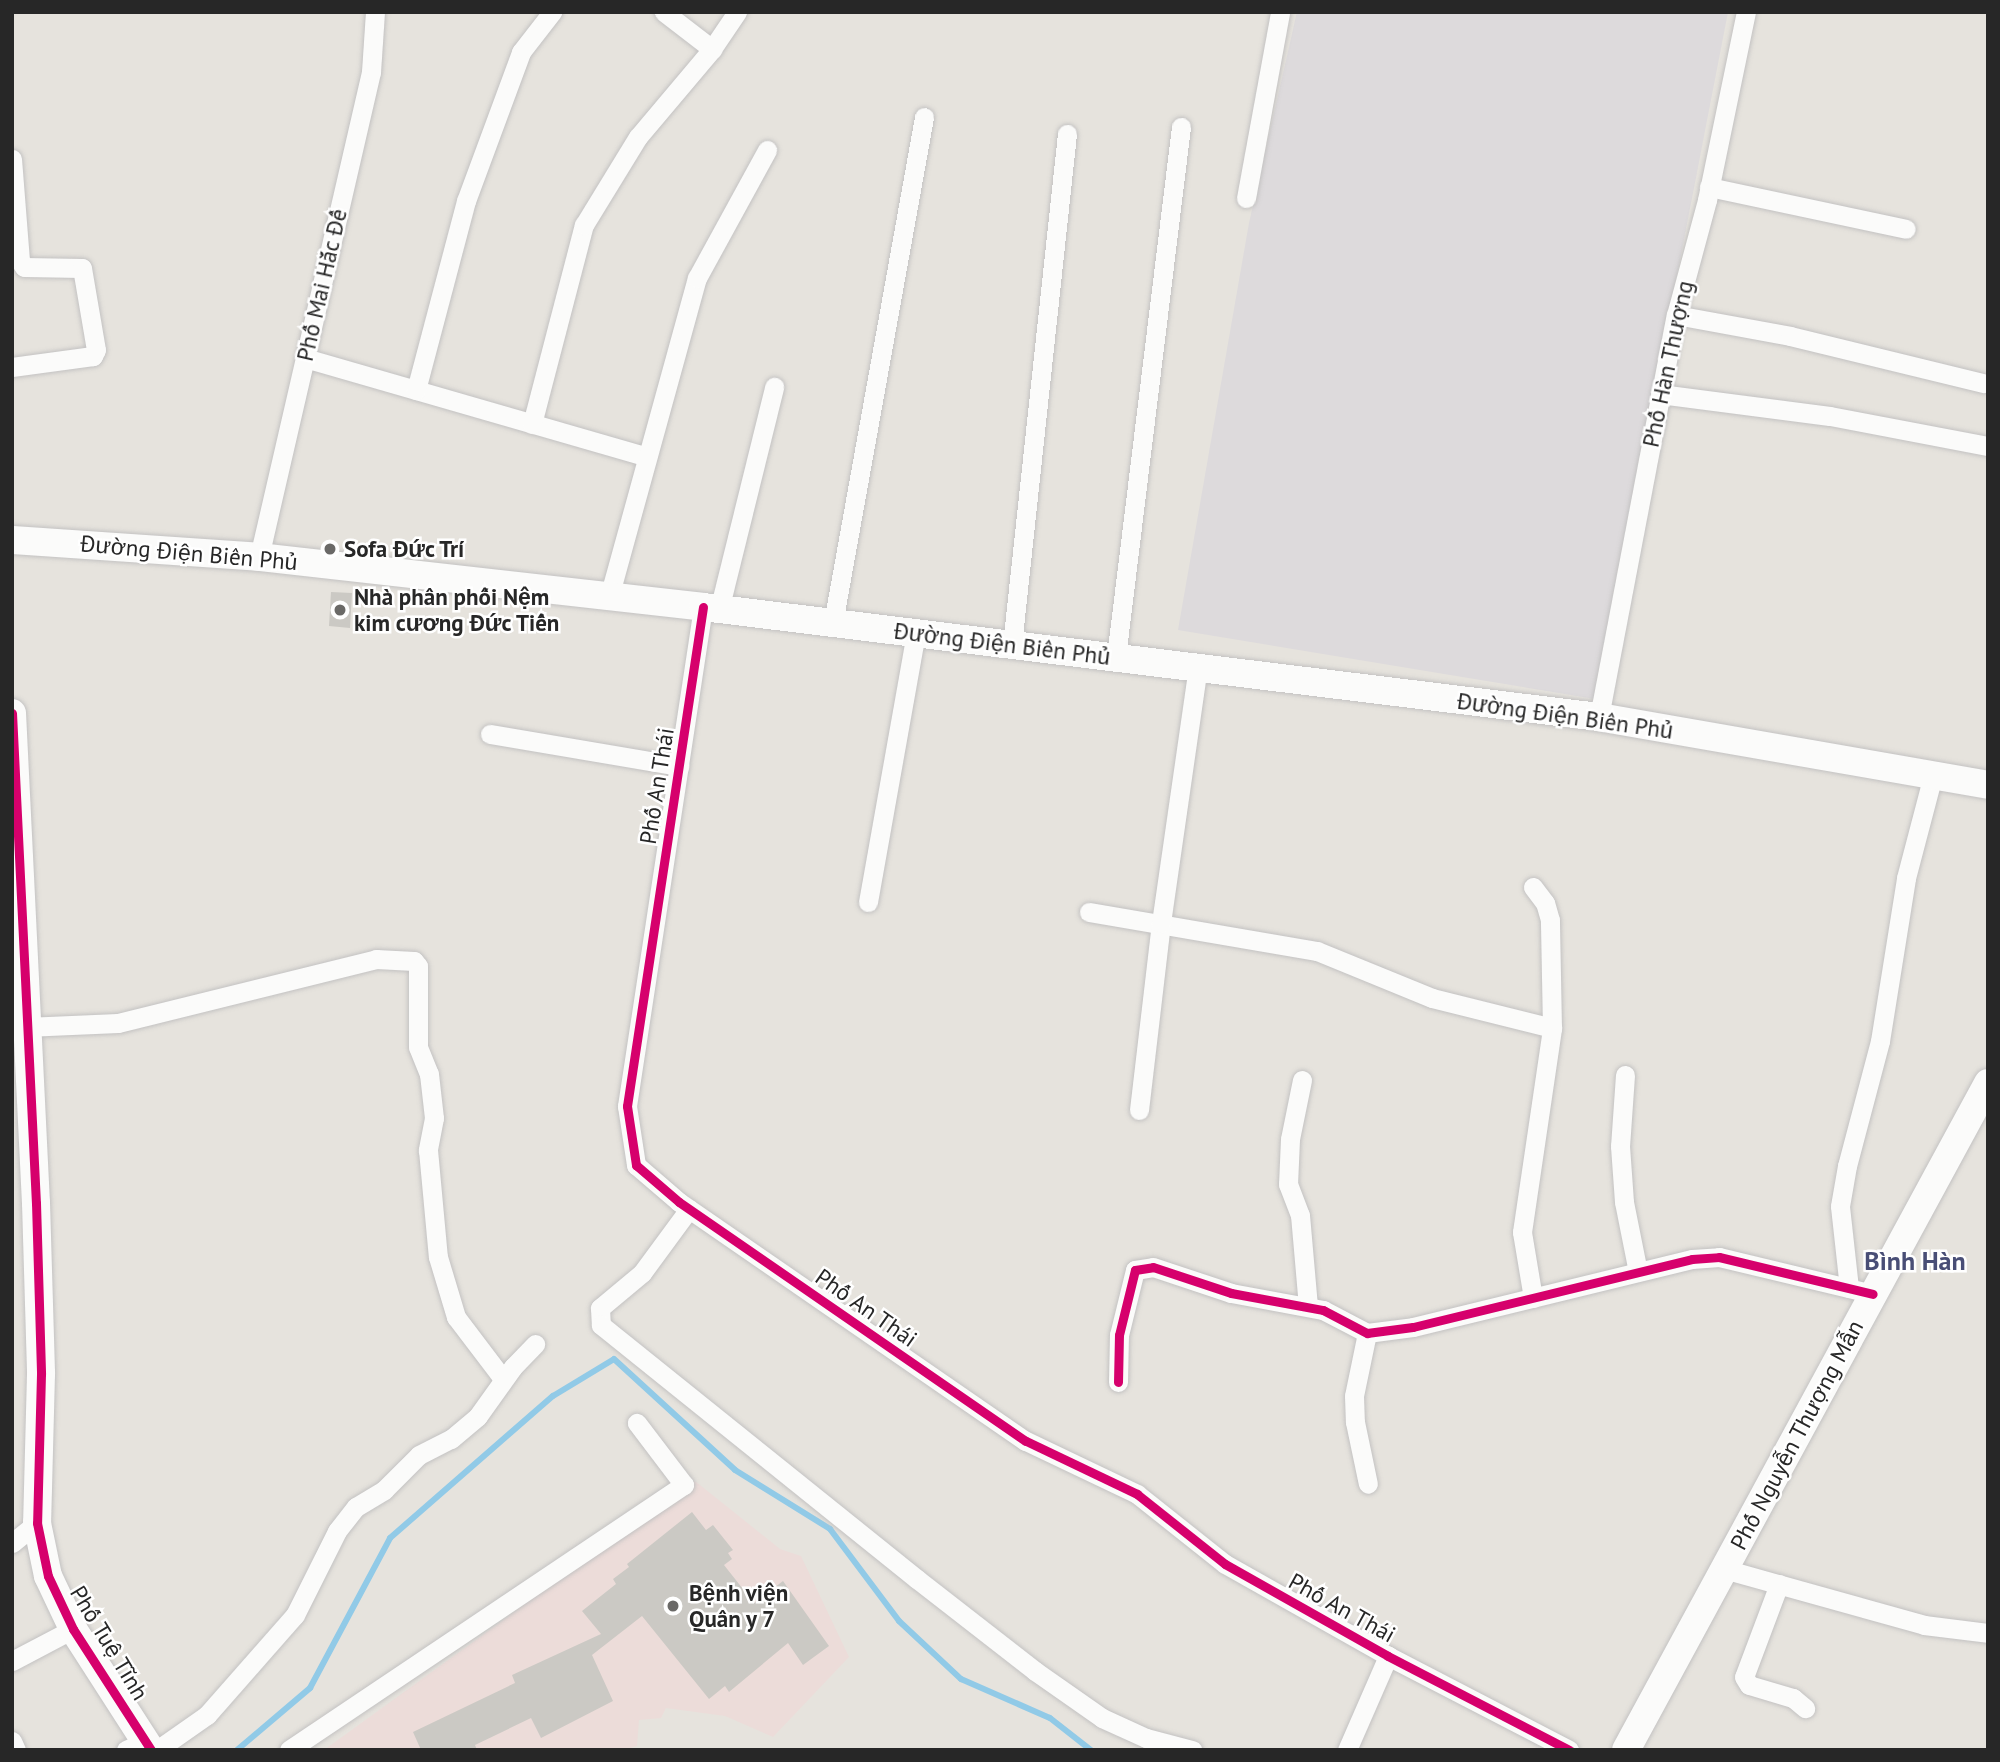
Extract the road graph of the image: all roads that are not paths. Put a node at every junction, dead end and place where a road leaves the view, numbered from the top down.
1 (552, 12) edge
2 (664, 12) edge
3 (737, 12) edge
4 (1280, 12) edge
5 (1746, 12) edge
6 (373, 13) edge
7 (712, 49) junction
8 (924, 117) dead end
9 (1181, 127) dead end
10 (1067, 134) dead end
11 (767, 150) dead end
12 (12, 159) edge
13 (1709, 187) junction
14 (1247, 198) dead end
15 (1906, 229) dead end
16 (1676, 315) junction
17 (305, 358) junction
18 (12, 367) edge
19 (1983, 383) dead end
20 (774, 387) dead end
21 (416, 390) junction
22 (1660, 394) junction
23 (532, 424) junction
24 (1988, 446) edge
25 (647, 457) junction
26 (12, 540) edge
27 (259, 557) junction
28 (609, 597) junction
29 (711, 608) junction
30 (833, 623) junction
31 (916, 633) junction
32 (1012, 645) junction
33 (1116, 657) junction
34 (1198, 667) junction
35 (12, 713) edge
36 (1599, 717) junction
37 (490, 734) dead end
38 (679, 766) junction
39 (1933, 775) junction
40 (1988, 785) edge
41 (1534, 887) dead end
42 (868, 902) dead end
43 (1089, 912) dead end
44 (1161, 923) junction
45 (25, 1027) junction
46 (1552, 1028) junction
47 (1625, 1075) dead end
48 (1302, 1080) dead end
49 (1988, 1083) edge
50 (1139, 1110) dead end
51 (689, 1209) junction
52 (1638, 1272) junction
53 (1861, 1291) junction
54 (1532, 1298) junction
55 (1308, 1306) junction
56 (1367, 1334) junction
57 (535, 1344) dead end
58 (503, 1379) junction
59 (1118, 1382) dead end
60 (637, 1423) dead end
61 (1368, 1484) dead end
62 (37, 1523) junction
63 (12, 1543) edge
64 (1724, 1569) junction
65 (1779, 1584) junction
66 (74, 1629) junction
67 (1988, 1633) edge
68 (1388, 1656) junction
69 (12, 1661) edge
70 (1805, 1708) dead end
71 (12, 1741) edge
72 (145, 1748) edge
73 (16, 1750) edge
74 (289, 1750) edge
75 (1192, 1750) edge
76 (1347, 1750) edge
77 (1569, 1750) edge
78 (1626, 1750) edge

1 - 21 street
2 - 7 street
3 - 7 street
4 - 14 street
5 - 13 street, Phố Hàn Thượng
6 - 17 street, Phố Mai Hắc Đế
7 - 23 street
8 - 30 street
9 - 33 street
10 - 32 street
11 - 25 street
12 - 18 street
13 - 15 street
13 - 16 street, Phố Hàn Thượng
16 - 19 street
16 - 22 street, Phố Hàn Thượng
17 - 21 street
17 - 27 street, Phố Mai Hắc Đế
20 - 29 street, Phố An Thái
21 - 23 street
22 - 24 street
22 - 36 street, Phố Hàn Thượng
23 - 25 street
25 - 28 street
26 - 27 main road, Đường Điện Biên Phủ
27 - 28 main road, Đường Điện Biên Phủ
28 - 29 main road, Đường Điện Biên Phủ
29 - 30 main road, Đường Điện Biên Phủ
29 - 38 street, Phố An Thái
30 - 31 main road, Đường Điện Biên Phủ
31 - 32 main road, Đường Điện Biên Phủ
31 - 42 street
32 - 33 main road, Đường Điện Biên Phủ
33 - 34 main road, Đường Điện Biên Phủ
34 - 36 main road, Đường Điện Biên Phủ
34 - 44 street
35 - 45 main road, Phố Tuệ Tĩnh
36 - 39 main road, Đường Điện Biên Phủ
37 - 38 street
38 - 51 street, Phố An Thái
39 - 40 main road, Đường Điện Biên Phủ
39 - 53 street
41 - 46 street
43 - 44 street
44 - 46 street
44 - 50 street
45 - 58 street
45 - 62 main road, Phố Tuệ Tĩnh
46 - 54 street
47 - 52 street
48 - 55 street
49 - 53 main road, Phố Nguyễn Thượng Mẫn
51 - 68 street, Phố An Thái
51 - 75 street
52 - 53 street
52 - 54 street
53 - 64 main road, Phố Nguyễn Thượng Mẫn
54 - 56 street
55 - 56 street
55 - 59 street
56 - 61 street
57 - 58 street
58 - 72 street
60 - 74 street
62 - 63 street
62 - 66 main road, Phố Tuệ Tĩnh
64 - 65 street
64 - 78 main road, Phố Nguyễn Thượng Mẫn
65 - 67 street
65 - 70 street
66 - 69 street
66 - 72 main road, Phố Tuệ Tĩnh
68 - 76 street
68 - 77 street, Phố An Thái
71 - 73 street

